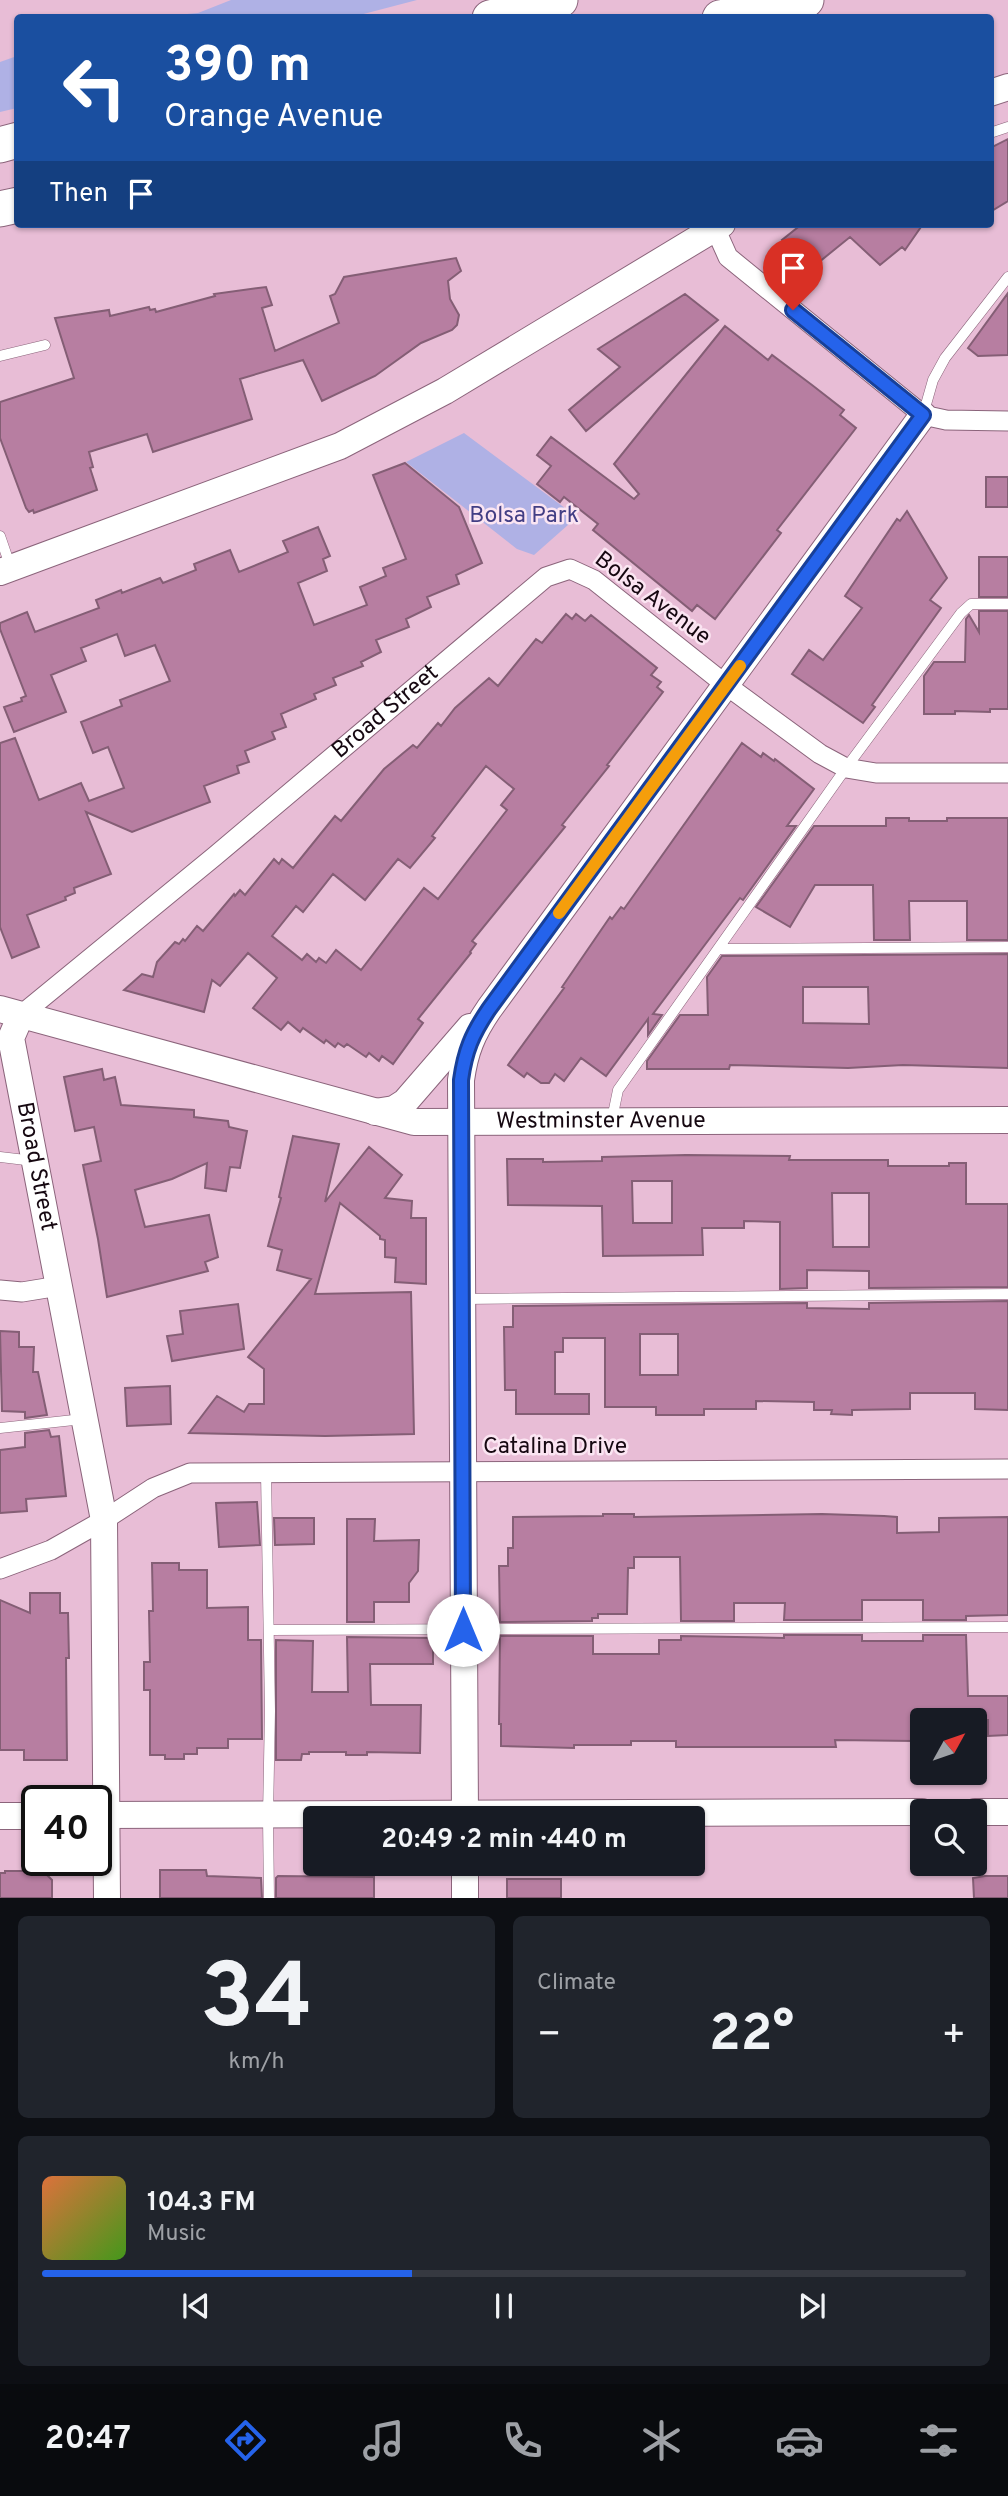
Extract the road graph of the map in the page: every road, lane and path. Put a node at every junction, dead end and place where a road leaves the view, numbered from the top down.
1 (560, 0) edge
2 (806, 0) edge
3 (506, 14) edge
4 (739, 14) edge
5 (716, 228) edge
6 (720, 228) edge
7 (1008, 277) edge
8 (45, 345) dead end
9 (0, 356) edge
10 (923, 415) junction
11 (1008, 421) edge
12 (0, 536) edge
13 (570, 569) joint
14 (5, 570) edge
15 (1008, 604) edge
16 (726, 685) junction
17 (846, 768) junction
18 (1008, 773) edge
19 (1008, 947) edge
20 (718, 949) junction
21 (489, 1009) junction
22 (10, 1012) edge
23 (375, 1112) junction
24 (1008, 1120) edge
25 (611, 1123) junction
26 (461, 1124) junction
27 (0, 1157) edge
28 (35, 1161) junction
29 (59, 1286) junction
30 (0, 1290) edge
31 (1008, 1294) edge
32 (462, 1300) junction
33 (84, 1419) junction
34 (0, 1428) edge
35 (1008, 1469) edge
36 (266, 1472) junction
37 (462, 1472) junction
38 (103, 1520) junction
39 (0, 1569) edge
40 (1008, 1627) edge
41 (269, 1630) junction
42 (463, 1630) junction
43 (102, 1785) edge
44 (465, 1806) edge
45 (910, 1812) edge
46 (987, 1812) edge
47 (1008, 1812) edge
48 (705, 1814) edge
49 (21, 1815) edge
50 (112, 1815) edge
51 (0, 1816) edge
52 (268, 1816) junction
53 (303, 1816) edge
54 (106, 1876) edge
55 (465, 1876) edge
56 (107, 1898) edge
57 (269, 1898) edge
58 (465, 1898) edge

1 - 3 highway
2 - 4 highway
5 - 14 street
6 - 10 street
7 - 10 lane
8 - 9 lane
10 - 11 street
10 - 16 street
12 - 14 lane
13 - 16 street, Bolsa Avenue
13 - 22 street, Broad Street
15 - 17 lane
16 - 17 street, Bolsa Avenue
16 - 21 street
17 - 18 street, Bolsa Avenue
17 - 20 lane
19 - 20 lane
20 - 25 lane
21 - 23 street
21 - 26 street
22 - 23 street, Westminster Avenue
22 - 28 street, Broad Street
23 - 26 street, Westminster Avenue
24 - 25 street, Westminster Avenue
25 - 26 street, Westminster Avenue
26 - 32 street
27 - 28 lane
28 - 29 street, Broad Street
29 - 30 street
29 - 33 street, Broad Street
31 - 32 lane
32 - 37 street
33 - 34 lane
33 - 38 street, Broad Street
35 - 37 street, Catalina Drive
36 - 37 street, Catalina Drive
36 - 38 street, Catalina Drive
36 - 41 lane
37 - 42 street
38 - 39 street, Catalina Drive
38 - 43 street, Broad Street
40 - 42 lane
41 - 42 lane
41 - 52 lane
42 - 44 street
45 - 48 street
46 - 47 street
49 - 51 street
50 - 52 street
52 - 53 street
52 - 57 lane
54 - 56 street, Broad Street
55 - 58 street

